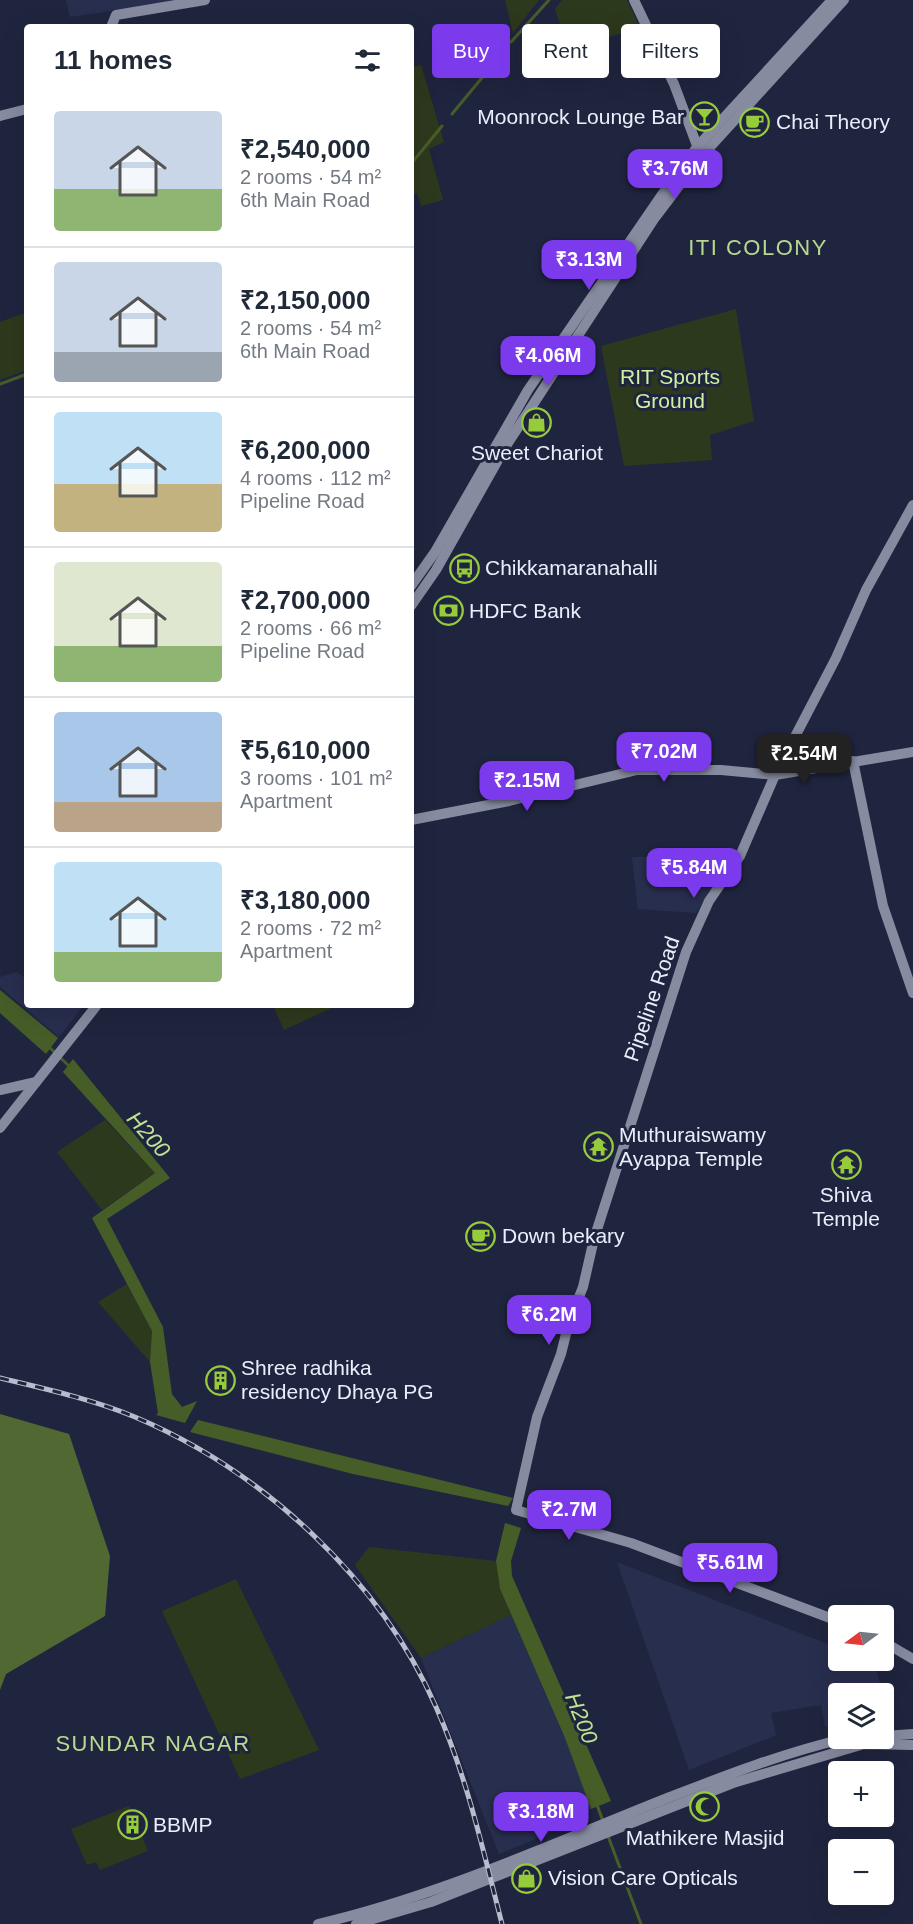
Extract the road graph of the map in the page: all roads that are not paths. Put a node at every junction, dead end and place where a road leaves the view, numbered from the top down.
1 (205, 0) edge
2 (634, 0) edge
3 (832, 0) edge
4 (844, 0) edge
5 (112, 24) edge
6 (765, 80) junction
7 (24, 110) edge
8 (0, 116) edge
9 (700, 152) junction
10 (503, 444) junction
11 (913, 505) edge
12 (414, 582) edge
13 (414, 602) edge
14 (913, 752) edge
15 (853, 761) junction
16 (775, 775) junction
17 (414, 819) edge
18 (913, 993) edge
19 (95, 1008) edge
20 (36, 1082) junction
21 (0, 1090) edge
22 (0, 1128) edge
23 (828, 1617) edge
24 (894, 1648) edge
25 (913, 1659) edge
26 (913, 1734) edge
27 (894, 1735) edge
28 (828, 1743) edge
29 (913, 1745) edge
30 (732, 1778) junction
31 (318, 1924) edge
32 (356, 1924) edge

1 - 5 main road
2 - 9 main road
3 - 6 main road
4 - 6 main road
6 - 9 main road
7 - 8 main road
9 - 10 main road
9 - 10 main road
10 - 12 main road
10 - 13 main road
11 - 16 main road, Pipeline Road
14 - 15 main road
15 - 16 main road
15 - 18 main road
16 - 17 main road
16 - 23 main road, Pipeline Road
19 - 20 main road
20 - 21 main road
20 - 22 main road
24 - 25 main road
26 - 27 main road
28 - 30 main road
29 - 30 main road
30 - 31 main road
30 - 32 main road

